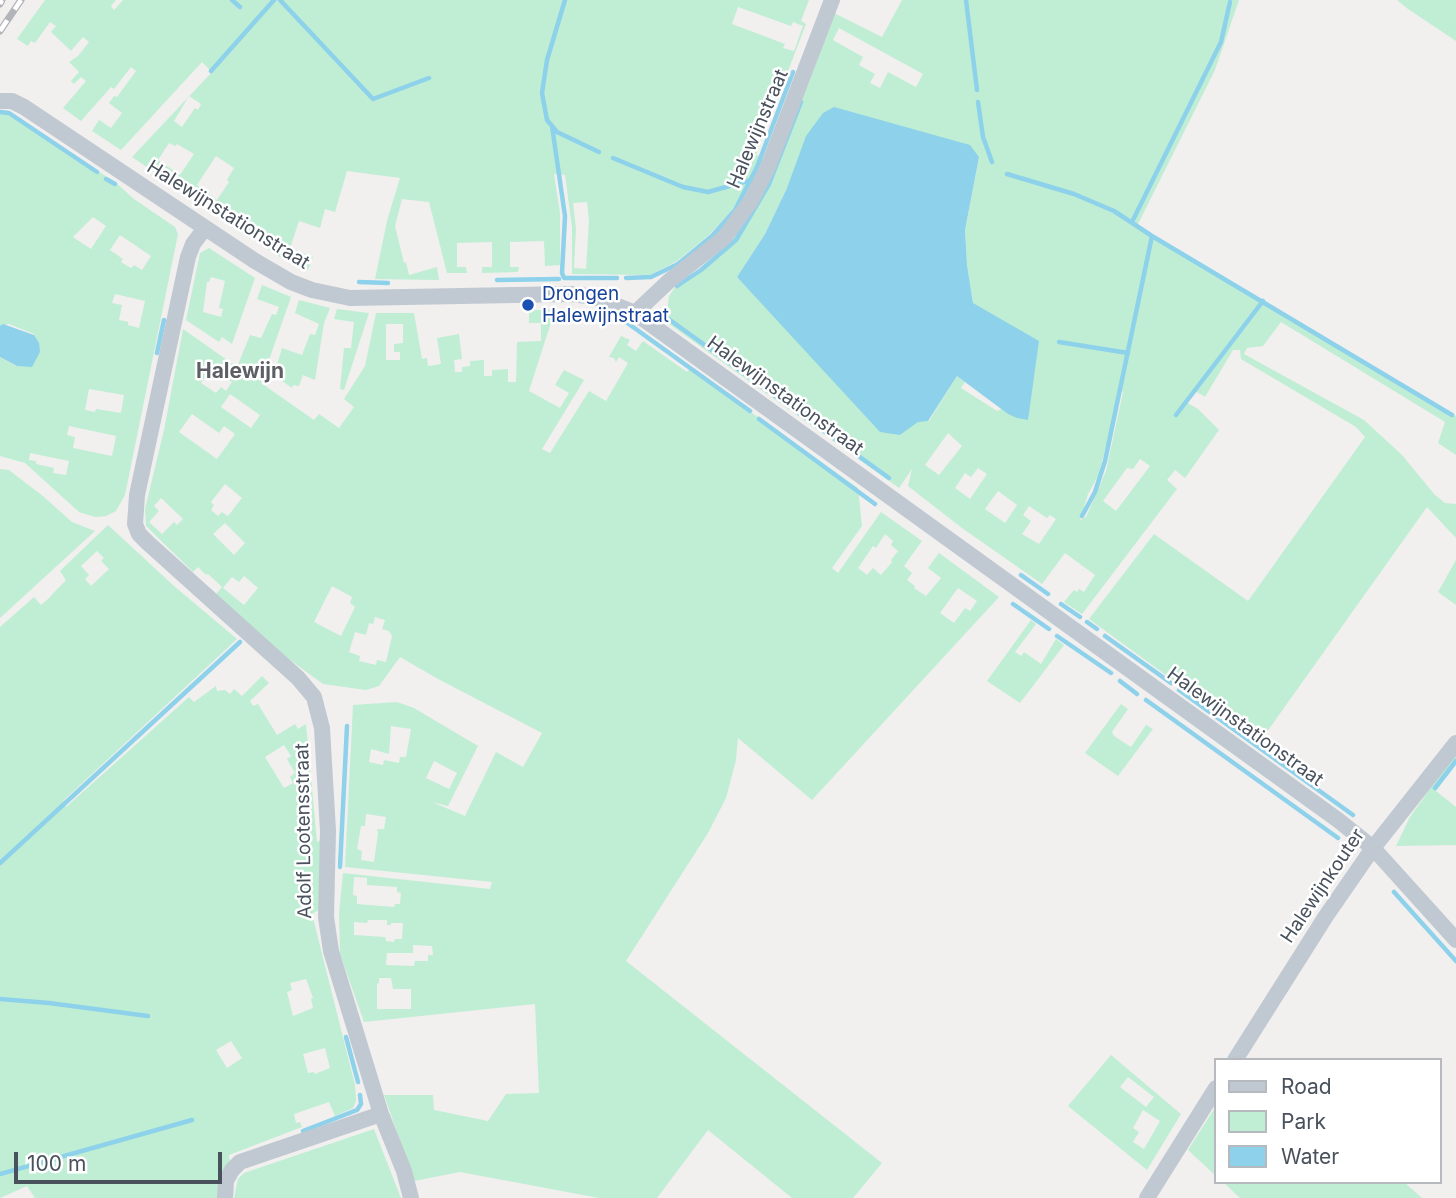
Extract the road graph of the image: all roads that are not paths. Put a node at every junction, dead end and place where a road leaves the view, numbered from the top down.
1 (832, 0) edge
2 (0, 101) edge
3 (205, 228) junction
4 (635, 313) junction
5 (1456, 743) edge
6 (1373, 848) junction
7 (1456, 940) edge
8 (1235, 1058) edge
9 (1214, 1091) edge
10 (381, 1114) junction
11 (225, 1198) edge
12 (411, 1198) edge
13 (1147, 1198) edge

1 - 4 street, Halewijnstraat
2 - 3 street, Halewijnstationstraat
3 - 4 street, Halewijnstationstraat
3 - 10 street, Adolf Lootensstraat
4 - 6 street, Halewijnstationstraat
5 - 6 street, Halewijnkouter
6 - 7 street, Halewijnstationstraat
6 - 8 street, Halewijnkouter
9 - 13 street
10 - 11 street
10 - 12 street

